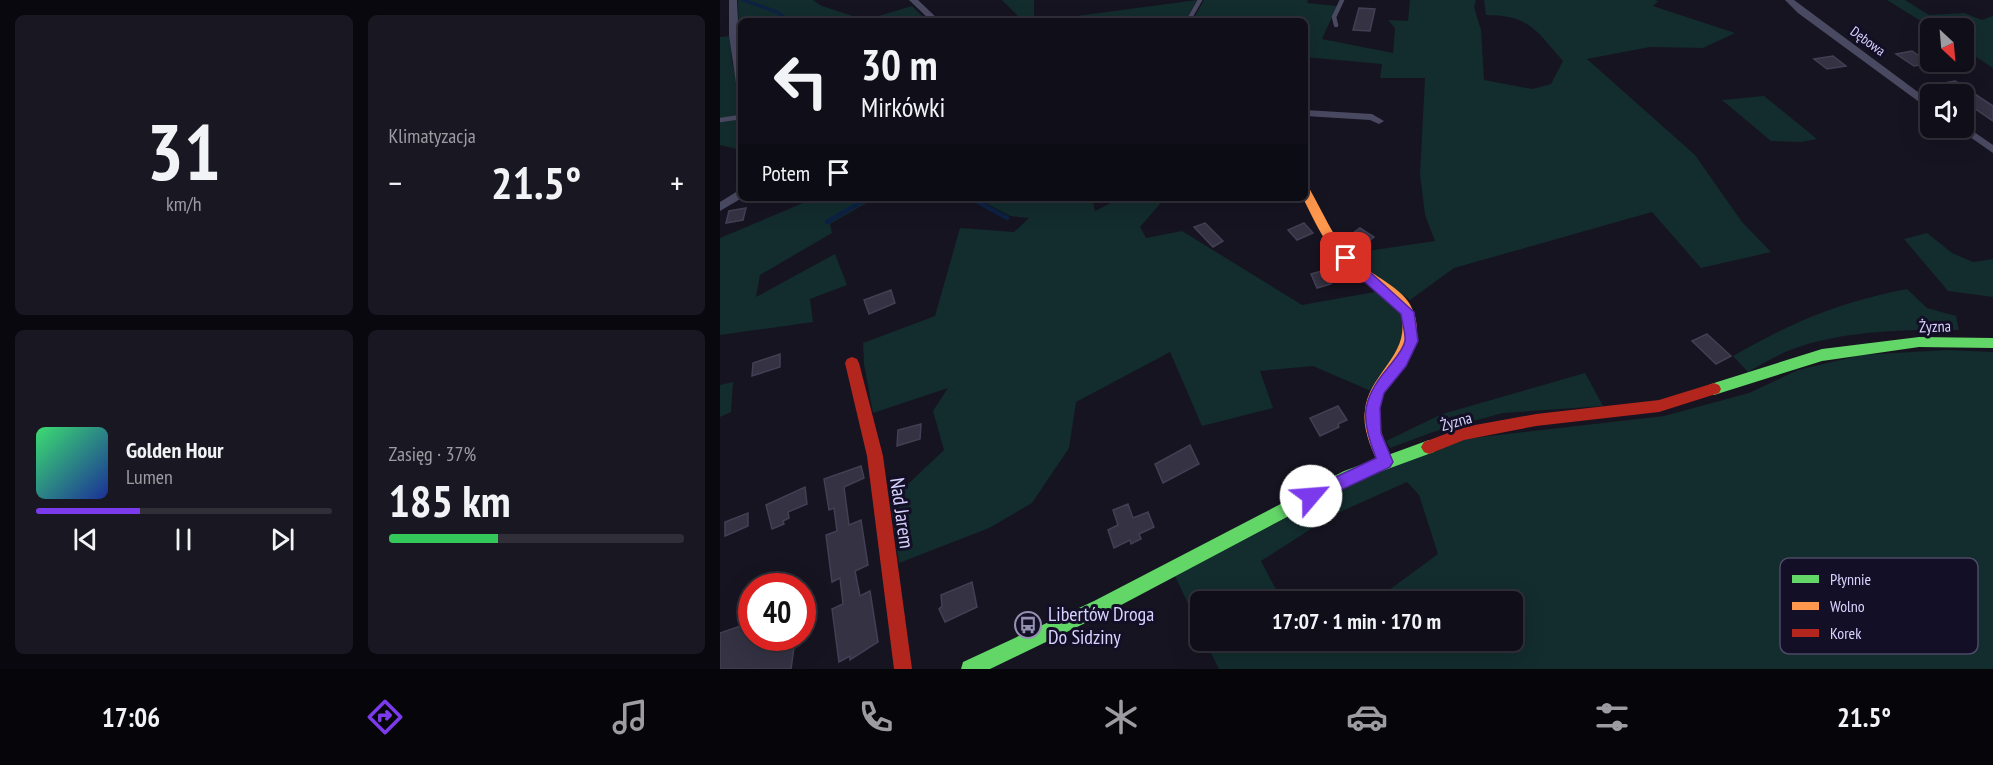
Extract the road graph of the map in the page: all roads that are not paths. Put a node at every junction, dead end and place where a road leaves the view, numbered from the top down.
1 (733, 0) edge
2 (913, 0) edge
3 (1200, 0) edge
4 (1342, 0) edge
5 (1789, 0) edge
6 (933, 18) edge
7 (1190, 18) edge
8 (1336, 25) dead end
9 (738, 64) edge
10 (1920, 98) edge
11 (1308, 113) edge
12 (738, 117) edge
13 (720, 120) edge
14 (1379, 122) dead end
15 (1974, 137) edge
16 (1993, 150) edge
17 (738, 195) edge
18 (1308, 197) edge
19 (720, 207) edge
20 (1993, 343) edge
21 (852, 363) dead end
22 (1385, 462) junction
23 (903, 669) edge
24 (970, 669) edge

1 - 9 street
2 - 6 street
3 - 7 lane
4 - 8 lane
5 - 10 street, Dębowa
11 - 14 street
12 - 13 lane
15 - 16 street
17 - 19 street
18 - 22 street
20 - 22 street, Żyzna
21 - 23 street, Nad Jarem
22 - 24 street, Żyzna

